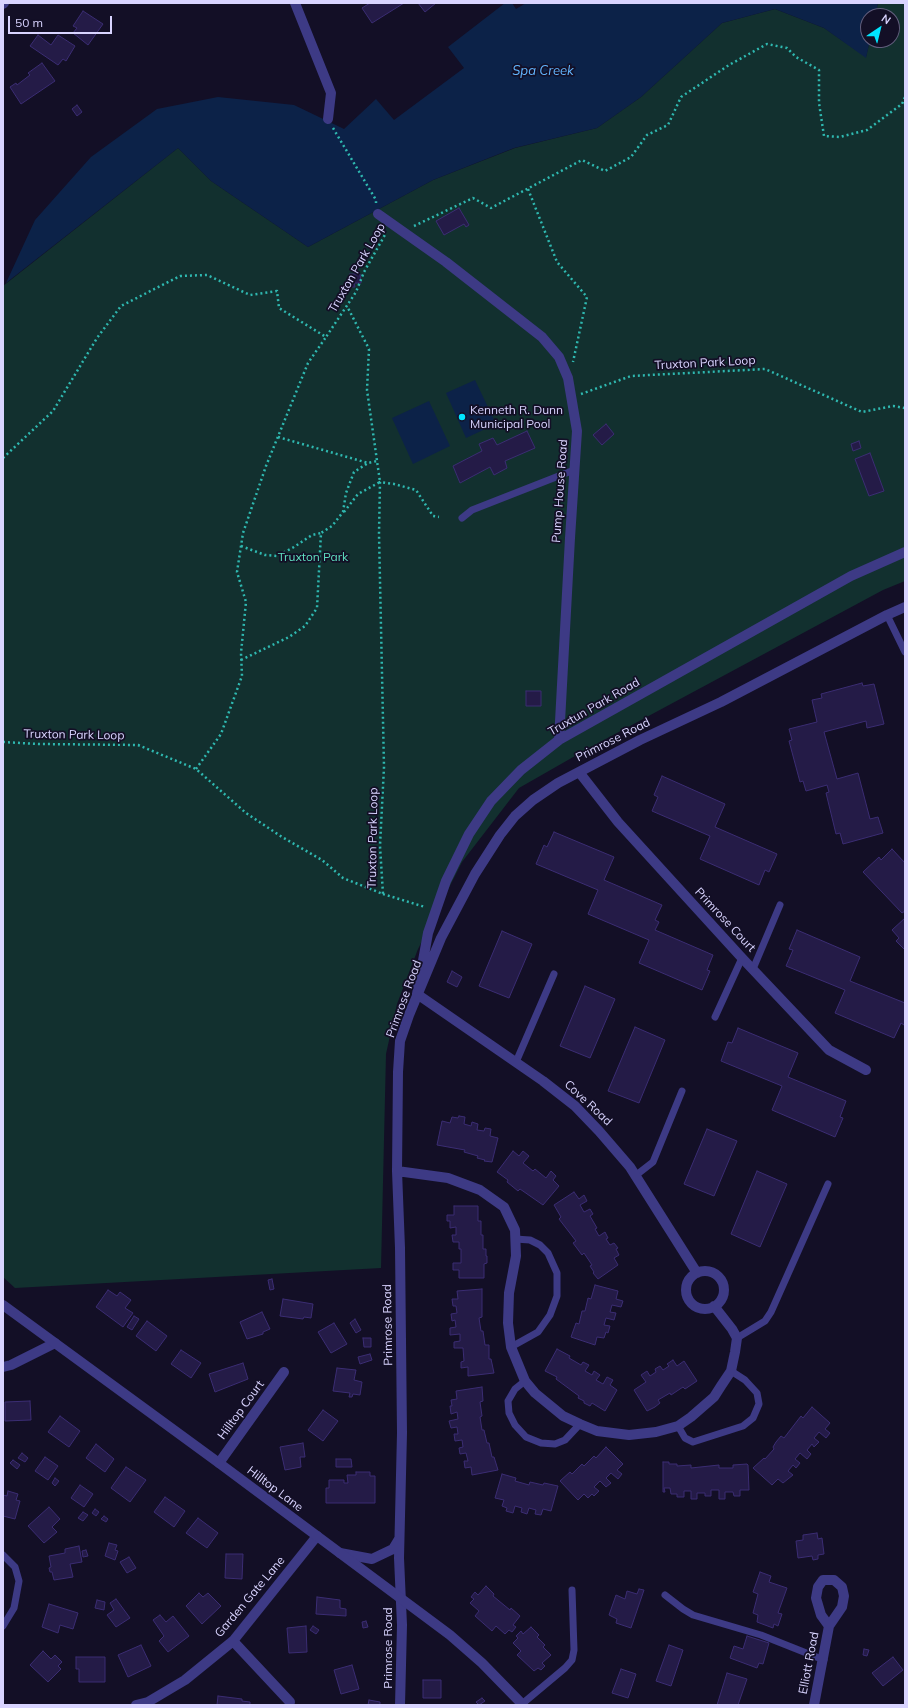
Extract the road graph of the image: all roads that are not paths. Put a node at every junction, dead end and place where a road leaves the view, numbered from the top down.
1 (295, 3) edge
2 (328, 119) road end
3 (378, 214) road end
4 (574, 470) junction
5 (462, 518) dead end
6 (905, 552) edge
7 (905, 607) edge
8 (887, 615) junction
9 (905, 652) edge
10 (560, 740) junction
11 (579, 772) junction
12 (780, 905) dead end
13 (742, 958) junction
14 (753, 968) junction
15 (554, 974) dead end
16 (418, 994) junction
17 (715, 1016) dead end
18 (516, 1062) junction
19 (866, 1070) dead end
20 (682, 1091) dead end
21 (397, 1171) junction
22 (635, 1176) junction
23 (828, 1184) dead end
24 (515, 1240) junction
25 (697, 1273) junction
26 (3, 1305) edge
27 (714, 1306) junction
28 (737, 1338) junction
29 (55, 1343) junction
30 (511, 1347) junction
31 (3, 1367) edge
32 (731, 1371) junction
33 (284, 1372) dead end
34 (525, 1381) junction
35 (580, 1424) junction
36 (678, 1426) junction
37 (219, 1463) junction
38 (317, 1536) junction
39 (400, 1538) junction
40 (340, 1553) junction
41 (3, 1555) edge
42 (572, 1590) dead end
43 (665, 1595) dead end
44 (401, 1598) junction
45 (3, 1626) edge
46 (829, 1626) dead end
47 (233, 1641) junction
48 (824, 1660) junction
49 (290, 1702) dead end
50 (136, 1705) edge
51 (400, 1705) edge
52 (523, 1705) edge
53 (814, 1705) edge

1 - 2 street
3 - 4 street, Pump House Road
4 - 5 lane
4 - 10 street, Pump House Road
6 - 10 street, Truxtun Park Road
7 - 8 street, Primrose Road
8 - 9 lane
8 - 11 street, Primrose Road
10 - 16 street, Truxtun Park Road
11 - 13 street, Primrose Court
11 - 16 street, Primrose Road
12 - 14 lane
13 - 14 street, Primrose Court
13 - 17 lane
14 - 19 street, Primrose Court
15 - 18 lane
16 - 18 street, Cove Road
16 - 21 street, Primrose Road
18 - 22 street, Cove Road
20 - 22 lane
21 - 24 street
21 - 39 street, Primrose Road
22 - 25 street, Cove Road
23 - 28 lane
24 - 30 street
24 - 30 lane
25 - 27 street
25 - 27 street
26 - 29 street, Hilltop Lane
27 - 28 street
28 - 32 street
29 - 31 street
29 - 37 street, Hilltop Lane
30 - 34 street
32 - 36 street
32 - 36 lane
33 - 37 street, Hilltop Court
34 - 35 street
34 - 35 lane
35 - 36 street
37 - 38 street, Hilltop Lane
38 - 40 street, Hilltop Lane
38 - 47 street, Garden Gate Lane
39 - 40 street
39 - 44 street, Primrose Road
40 - 44 street, Hilltop Lane
41 - 45 lane
42 - 52 lane
43 - 48 lane
44 - 51 street, Primrose Road
44 - 52 street, Hilltop Lane
46 - 48 street, Elliott Road
47 - 49 street
47 - 50 street, Garden Gate Lane
48 - 53 street, Elliott Road

